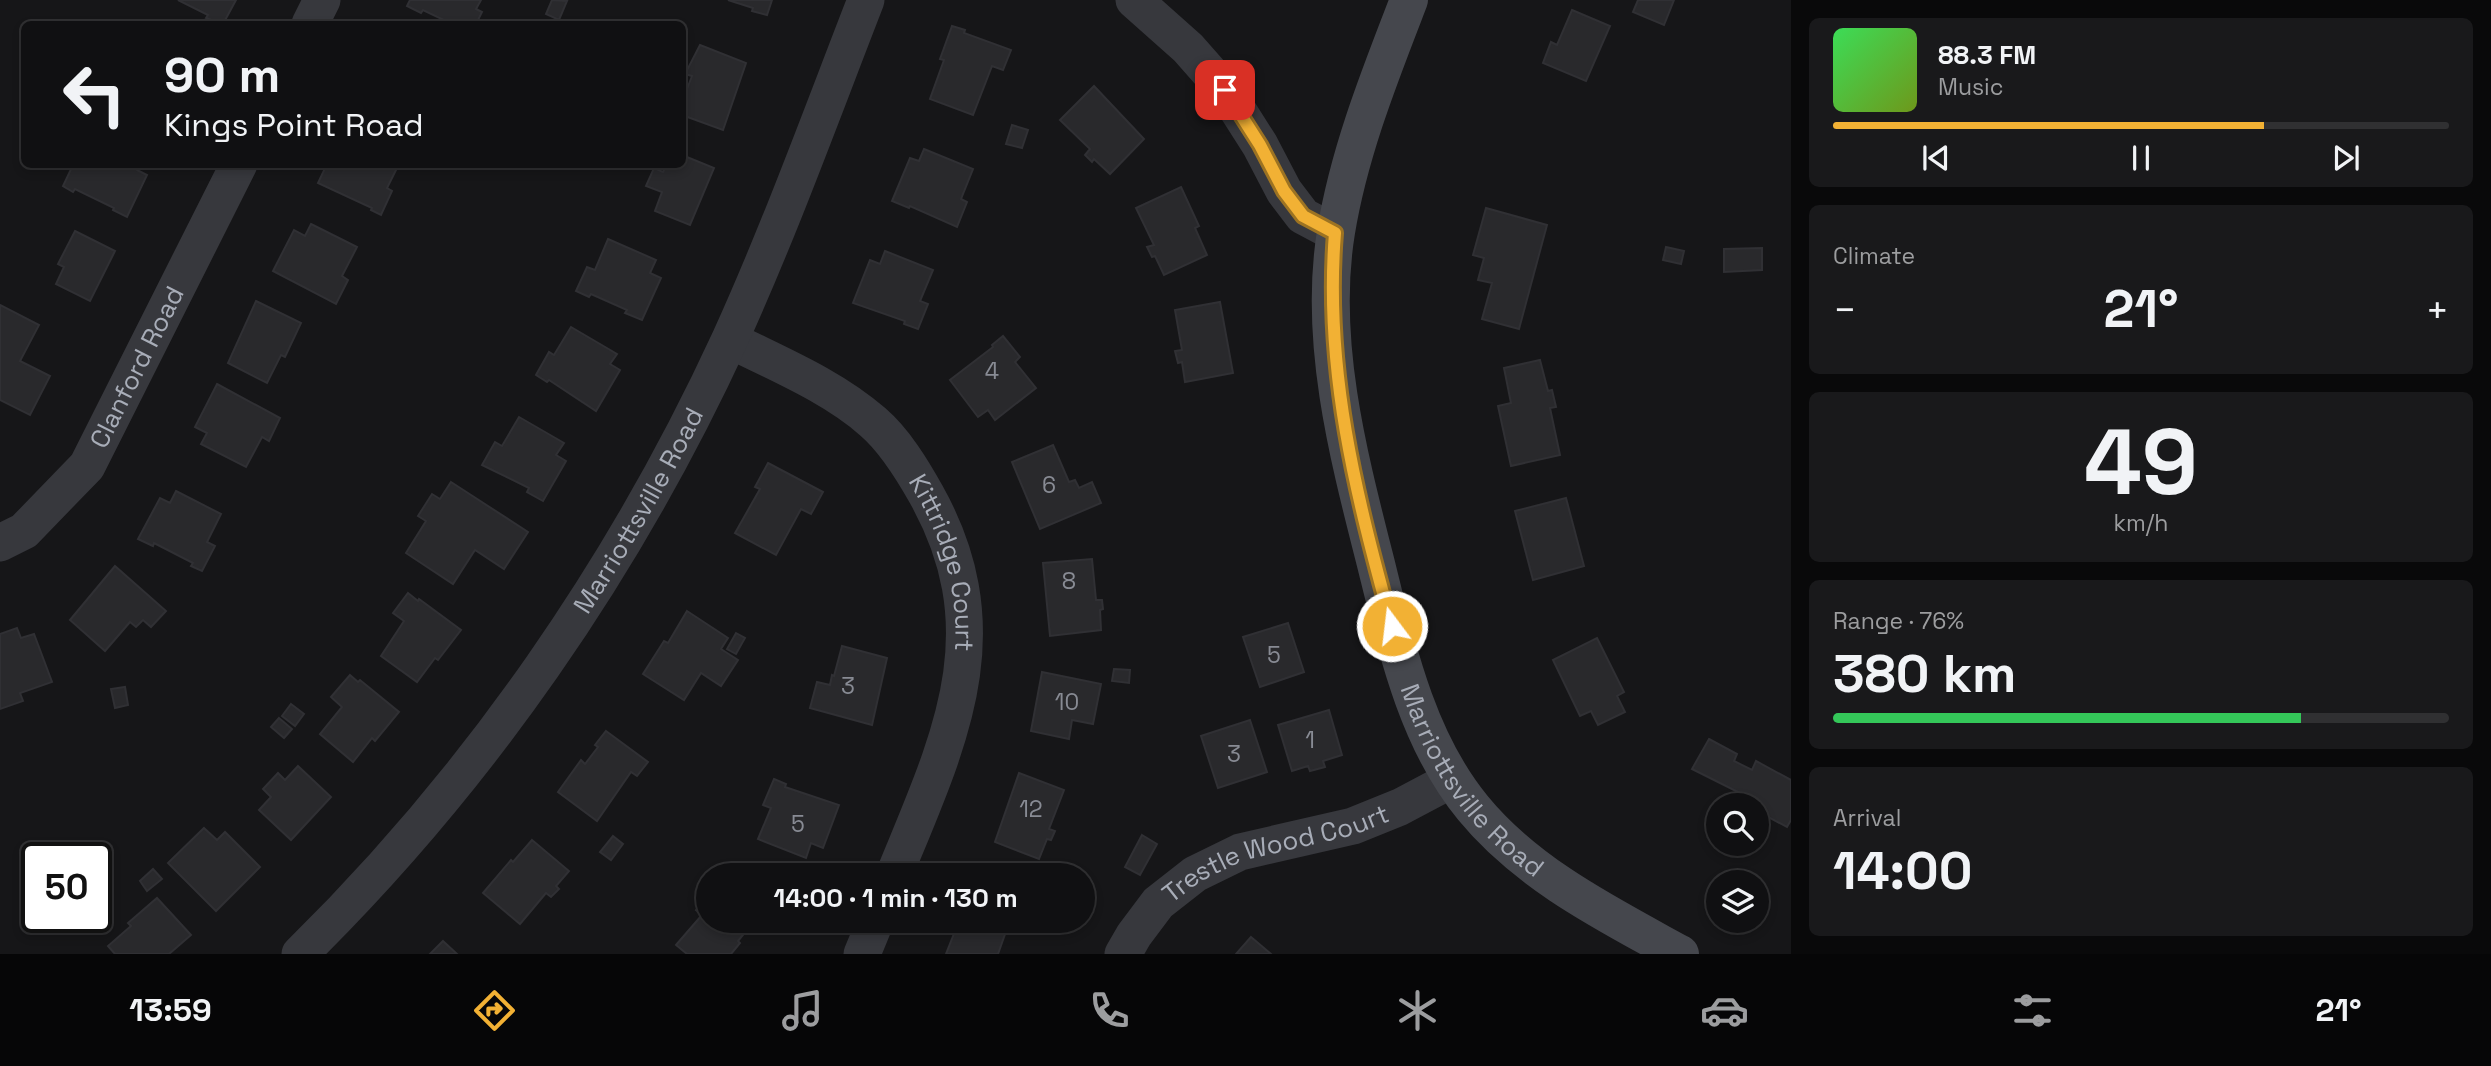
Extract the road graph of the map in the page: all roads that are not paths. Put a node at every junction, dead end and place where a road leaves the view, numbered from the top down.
1 (322, 0) edge
2 (866, 0) edge
3 (1134, 0) edge
4 (1409, 0) edge
5 (312, 21) edge
6 (237, 168) edge
7 (1335, 233) junction
8 (730, 340) junction
9 (0, 543) edge
10 (1451, 780) junction
11 (899, 863) edge
12 (871, 933) edge
13 (300, 954) edge
14 (862, 954) edge
15 (1123, 954) edge
16 (1680, 954) edge

1 - 5 street
2 - 8 street, Marriottsville Road
3 - 7 street
4 - 7 main road, Marriottsville Road
6 - 9 street, Clanford Road
7 - 10 main road, Marriottsville Road
8 - 11 street, Kittridge Court
8 - 13 street, Marriottsville Road
10 - 15 street, Trestle Wood Court
10 - 16 main road, Marriottsville Road
12 - 14 street

